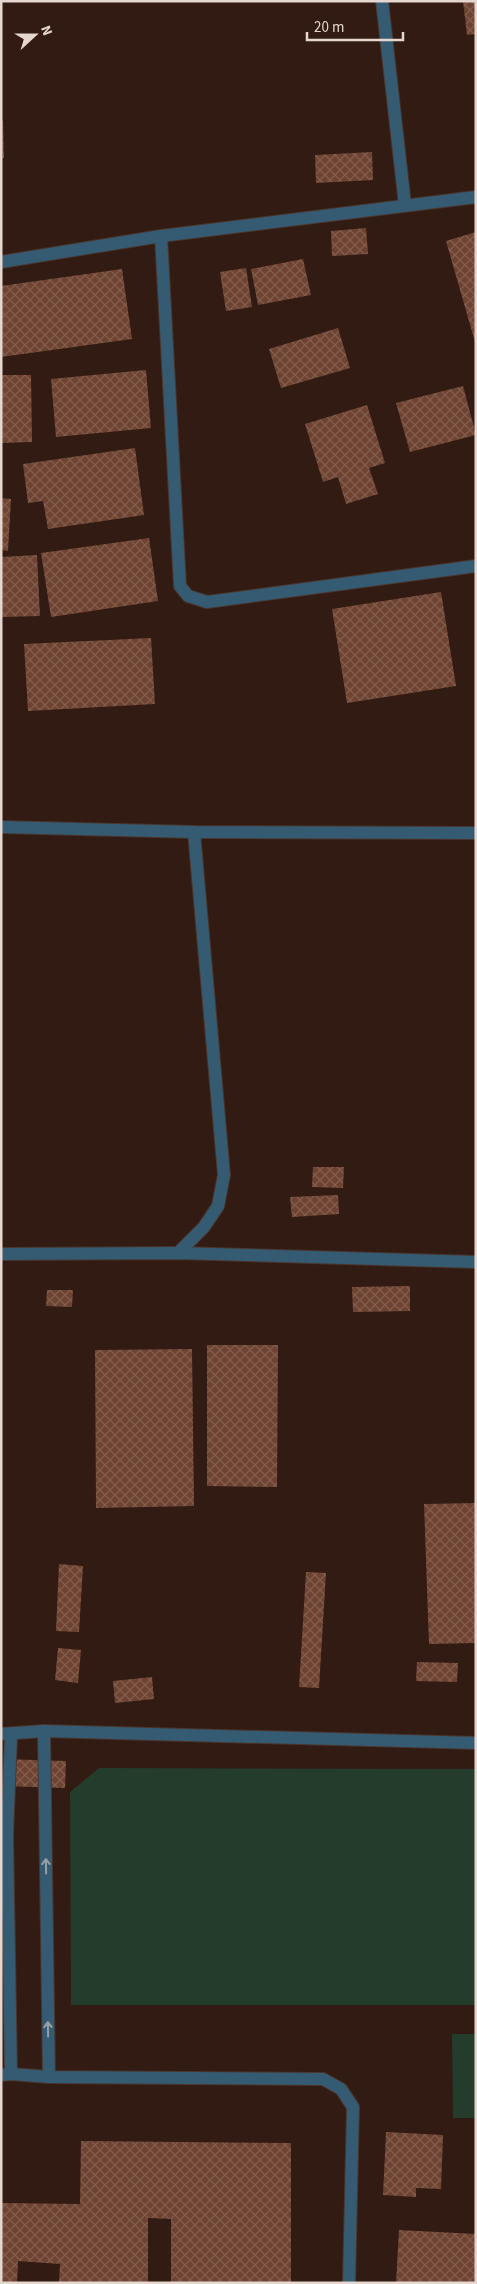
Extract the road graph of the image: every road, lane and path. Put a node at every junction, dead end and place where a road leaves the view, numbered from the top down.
1 (382, 1) edge
2 (476, 197) edge
3 (405, 206) junction
4 (161, 236) junction
5 (1, 262) edge
6 (476, 566) edge
7 (1, 827) edge
8 (194, 832) junction
9 (476, 833) edge
10 (178, 1253) junction
11 (1, 1254) edge
12 (476, 1262) edge
13 (44, 1732) junction
14 (6, 1734) edge
15 (476, 1743) edge
16 (6, 2074) edge
17 (49, 2077) junction
18 (349, 2283) edge

1 - 3 street
2 - 3 street
3 - 4 street
4 - 5 street
4 - 6 street
7 - 8 street
8 - 9 street
8 - 10 street
10 - 11 street
10 - 12 street
13 - 14 street
13 - 15 street
17 -> 13 street
14 - 16 street
16 - 17 street
17 - 18 street

